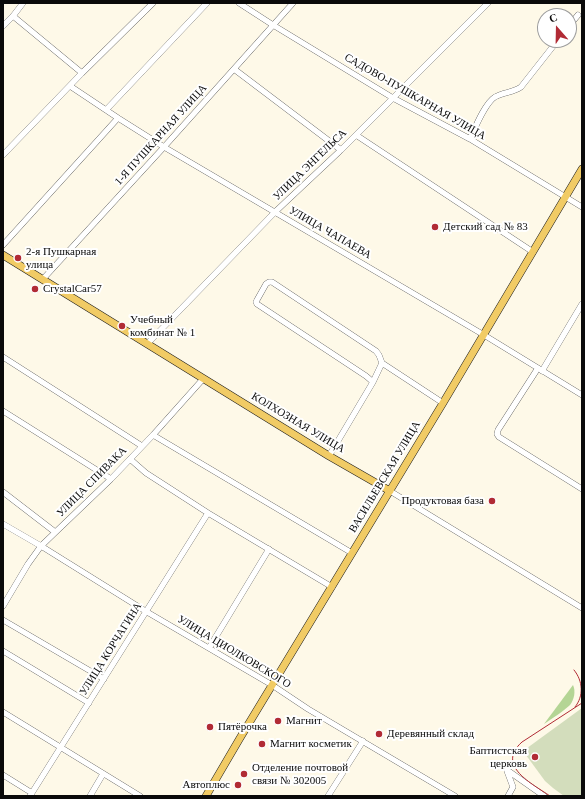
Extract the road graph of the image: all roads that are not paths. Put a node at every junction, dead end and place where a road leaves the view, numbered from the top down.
1 (23, 3) edge
2 (153, 3) edge
3 (208, 3) edge
4 (239, 3) edge
5 (293, 3) edge
6 (488, 3) edge
7 (13, 16) junction
8 (3, 26) edge
9 (273, 26) junction
10 (552, 48) edge
11 (234, 68) junction
12 (82, 73) junction
13 (70, 86) junction
14 (393, 98) junction
15 (106, 110) junction
16 (118, 118) junction
17 (356, 136) junction
18 (470, 139) junction
19 (164, 147) junction
20 (341, 150) junction
21 (3, 154) edge
22 (582, 169) edge
23 (566, 197) junction
24 (582, 207) edge
25 (275, 212) junction
26 (3, 245) edge
27 (533, 252) junction
28 (3, 255) edge
29 (43, 279) junction
30 (581, 307) edge
31 (484, 335) junction
32 (147, 344) junction
33 (3, 357) edge
34 (382, 363) junction
35 (540, 370) junction
36 (203, 379) junction
37 (373, 382) junction
38 (582, 395) edge
39 (443, 403) junction
40 (3, 411) edge
41 (153, 435) junction
42 (142, 446) junction
43 (329, 456) junction
44 (130, 459) junction
45 (111, 479) junction
46 (582, 489) edge
47 (390, 491) junction
48 (3, 492) edge
49 (208, 512) junction
50 (3, 524) edge
51 (55, 532) junction
52 (41, 546) junction
53 (269, 549) junction
54 (352, 553) junction
55 (332, 587) junction
56 (3, 606) edge
57 (582, 608) edge
58 (146, 612) junction
59 (3, 620) edge
60 (209, 648) junction
61 (3, 651) edge
62 (104, 679) junction
63 (272, 685) junction
64 (89, 703) junction
65 (3, 712) edge
66 (363, 741) junction
67 (60, 747) junction
68 (104, 774) junction
69 (3, 775) edge
70 (31, 794) edge
71 (90, 796) edge
72 (140, 796) edge
73 (206, 796) edge
74 (328, 796) edge
75 (455, 796) edge
76 (508, 796) edge
77 (544, 796) edge

1 - 7 street
2 - 12 street
3 - 15 street
4 - 9 street, САДОВО-ПУШКАРНАЯ УЛИЦА
5 - 9 street, 1-Я ПУШКАРНАЯ УЛИЦА
6 - 14 street, УЛИЦА ЭНГЕЛЬСА
7 - 8 street
7 - 12 street
9 - 11 street, 1-Я ПУШКАРНАЯ УЛИЦА
9 - 14 street, САДОВО-ПУШКАРНАЯ УЛИЦА
10 - 18 street
11 - 19 street, 1-Я ПУШКАРНАЯ УЛИЦА
11 - 20 street
12 - 13 street
13 - 15 street, УЛИЦА ЧАПАЕВА
13 - 21 street
14 - 17 street, УЛИЦА ЭНГЕЛЬСА
14 - 18 street, САДОВО-ПУШКАРНАЯ УЛИЦА
15 - 16 street, УЛИЦА ЧАПАЕВА
16 - 19 street, УЛИЦА ЧАПАЕВА
16 - 26 street
17 - 20 street, УЛИЦА ЭНГЕЛЬСА
17 - 27 street
18 - 23 street, САДОВО-ПУШКАРНАЯ УЛИЦА
19 - 25 street, УЛИЦА ЧАПАЕВА
19 - 29 street, 1-Я ПУШКАРНАЯ УЛИЦА
20 - 25 street, УЛИЦА ЭНГЕЛЬСА
22 - 23 main road, ВАСИЛЬЕВСКАЯ УЛИЦА
23 - 24 street, САДОВО-ПУШКАРНАЯ УЛИЦА
23 - 27 main road, ВАСИЛЬЕВСКАЯ УЛИЦА
25 - 31 street, УЛИЦА ЧАПАЕВА
25 - 32 street, УЛИЦА ЭНГЕЛЬСА
27 - 31 main road, ВАСИЛЬЕВСКАЯ УЛИЦА
28 - 29 main road, КОЛХОЗНАЯ УЛИЦА
29 - 32 main road, КОЛХОЗНАЯ УЛИЦА
30 - 35 street
31 - 35 street, УЛИЦА ЧАПАЕВА
31 - 39 main road, ВАСИЛЬЕВСКАЯ УЛИЦА
32 - 36 main road, КОЛХОЗНАЯ УЛИЦА
33 - 42 street
34 - 37 street
34 - 37 street
34 - 39 street
35 - 38 street, УЛИЦА ЧАПАЕВА
35 - 46 street
36 - 41 street, УЛИЦА СПИВАКА
36 - 43 main road, КОЛХОЗНАЯ УЛИЦА
37 - 43 street
39 - 47 main road, ВАСИЛЬЕВСКАЯ УЛИЦА
40 - 45 street
41 - 42 street, УЛИЦА СПИВАКА
41 - 54 street
42 - 44 street, УЛИЦА СПИВАКА
43 - 47 main road, КОЛХОЗНАЯ УЛИЦА
44 - 45 street, УЛИЦА СПИВАКА
44 - 49 street
45 - 51 street, УЛИЦА СПИВАКА
47 - 54 main road, ВАСИЛЬЕВСКАЯ УЛИЦА
47 - 57 street, КОЛХОЗНАЯ УЛИЦА
48 - 51 street
49 - 53 street
49 - 58 street, УЛИЦА КОРЧАГИНА
50 - 52 street, УЛИЦА ЦИОЛКОВСКОГО
51 - 52 street, УЛИЦА СПИВАКА
52 - 56 street, УЛИЦА СПИВАКА
52 - 58 street, УЛИЦА ЦИОЛКОВСКОГО
53 - 55 street
53 - 60 street
54 - 55 main road, ВАСИЛЬЕВСКАЯ УЛИЦА
55 - 63 main road, ВАСИЛЬЕВСКАЯ УЛИЦА
58 - 60 street, УЛИЦА ЦИОЛКОВСКОГО
58 - 62 street, УЛИЦА КОРЧАГИНА
59 - 62 street
60 - 63 street, УЛИЦА ЦИОЛКОВСКОГО
61 - 64 street
62 - 64 street, УЛИЦА КОРЧАГИНА
63 - 66 street, УЛИЦА ЦИОЛКОВСКОГО
63 - 73 main road, ВАСИЛЬЕВСКАЯ УЛИЦА
64 - 67 street, УЛИЦА КОРЧАГИНА
65 - 67 street
66 - 74 street
66 - 75 street, УЛИЦА ЦИОЛКОВСКОГО
67 - 68 street
67 - 70 street, УЛИЦА КОРЧАГИНА
68 - 71 street
68 - 72 street
69 - 70 street
76 - 77 street

